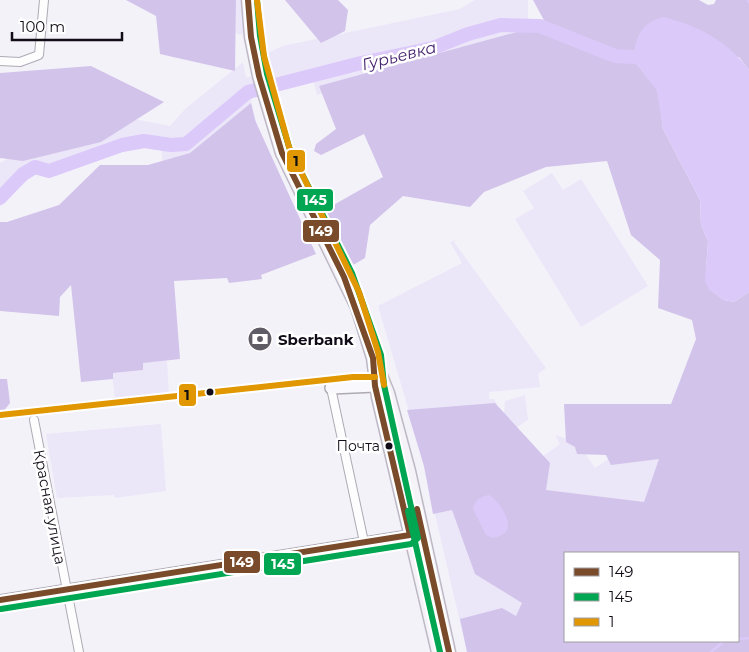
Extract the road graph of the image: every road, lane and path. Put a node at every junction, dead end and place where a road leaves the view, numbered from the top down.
1 (44, 0) edge
2 (248, 0) edge
3 (0, 61) edge
4 (372, 376) junction
5 (331, 388) joint
6 (34, 420) dead end
7 (410, 535) junction
8 (364, 542) junction
9 (66, 588) junction
10 (0, 600) edge
11 (79, 652) edge
12 (438, 652) edge
13 (448, 652) edge

1 - 3 street
2 - 4 main road
4 - 5 main road
4 - 7 main road
4 - 13 main road
5 - 8 street
6 - 9 street, Красная улица
7 - 8 street
7 - 12 main road
8 - 9 street
9 - 10 street
9 - 11 street, Красная улица

